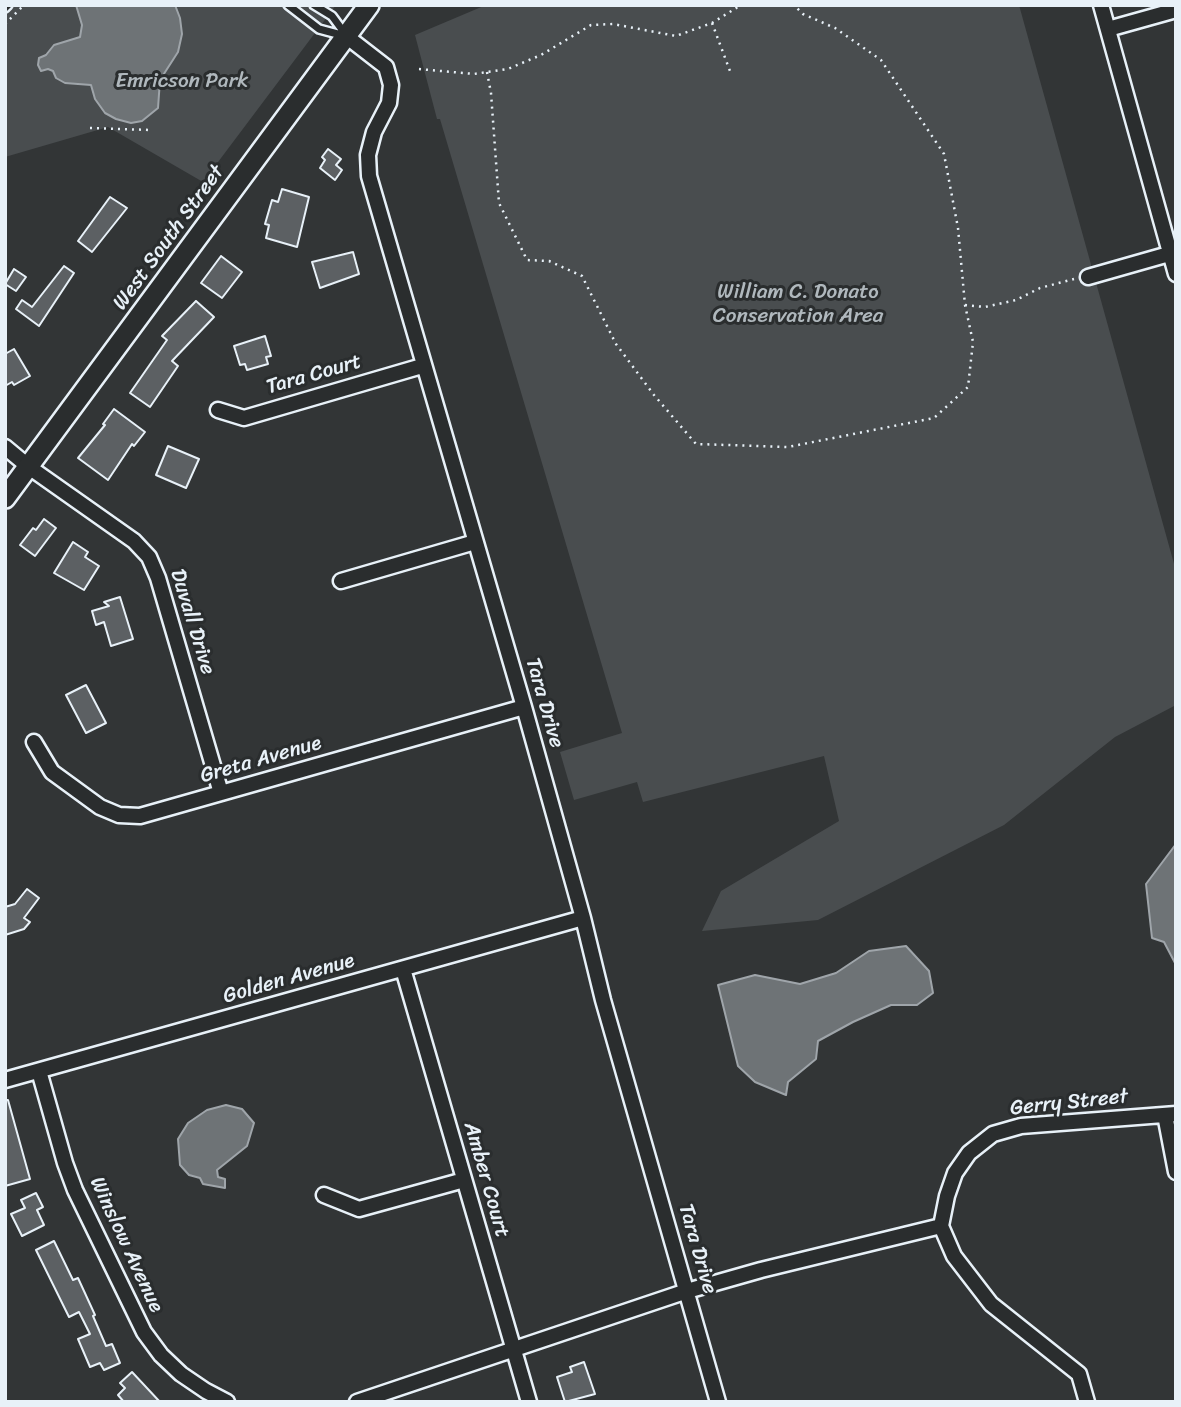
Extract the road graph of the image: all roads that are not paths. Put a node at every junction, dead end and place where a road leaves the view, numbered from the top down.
1 (288, 5) edge
2 (314, 5) edge
3 (369, 5) edge
4 (1101, 5) edge
5 (1176, 10) edge
6 (1108, 29) junction
7 (346, 36) junction
8 (1173, 253) edge
9 (1176, 274) edge
10 (1088, 277) road end
11 (422, 366) junction
12 (218, 410) dead end
13 (5, 447) edge
14 (29, 467) junction
15 (5, 498) edge
16 (475, 542) junction
17 (341, 581) dead end
18 (524, 707) junction
19 (34, 742) dead end
20 (221, 793) junction
21 (583, 918) junction
22 (403, 969) junction
23 (39, 1072) junction
24 (5, 1080) edge
25 (1170, 1114) edge
26 (1176, 1172) edge
27 (464, 1180) junction
28 (324, 1195) dead end
29 (941, 1226) junction
30 (687, 1291) junction
31 (513, 1349) junction
32 (227, 1402) edge
33 (357, 1402) edge
34 (529, 1402) edge
35 (718, 1402) edge
36 (1087, 1402) edge

1 - 7 lane
2 - 7 lane
3 - 7 street, West South Street
4 - 6 street
5 - 6 street
6 - 8 street
7 - 11 street, Tara Drive
7 - 14 street, West South Street
8 - 9 street
8 - 10 street
11 - 12 street, Tara Court
11 - 16 street, Tara Drive
13 - 14 street, Duvall Drive
14 - 15 street, West South Street
14 - 20 street, Duvall Drive
16 - 17 street
16 - 18 street, Tara Drive
18 - 20 street, Greta Avenue
18 - 21 street, Tara Drive
19 - 20 street, Greta Avenue
21 - 22 street, Golden Avenue
21 - 30 street, Tara Drive
22 - 23 street, Golden Avenue
22 - 27 street, Amber Court
23 - 24 street, Golden Avenue
23 - 32 street, Winslow Avenue
25 - 26 street
25 - 29 street, Gerry Street
27 - 28 street
27 - 31 street, Amber Court
29 - 30 street
29 - 36 street
30 - 31 street
30 - 35 street, Tara Drive
31 - 33 street
31 - 34 street, Amber Court

